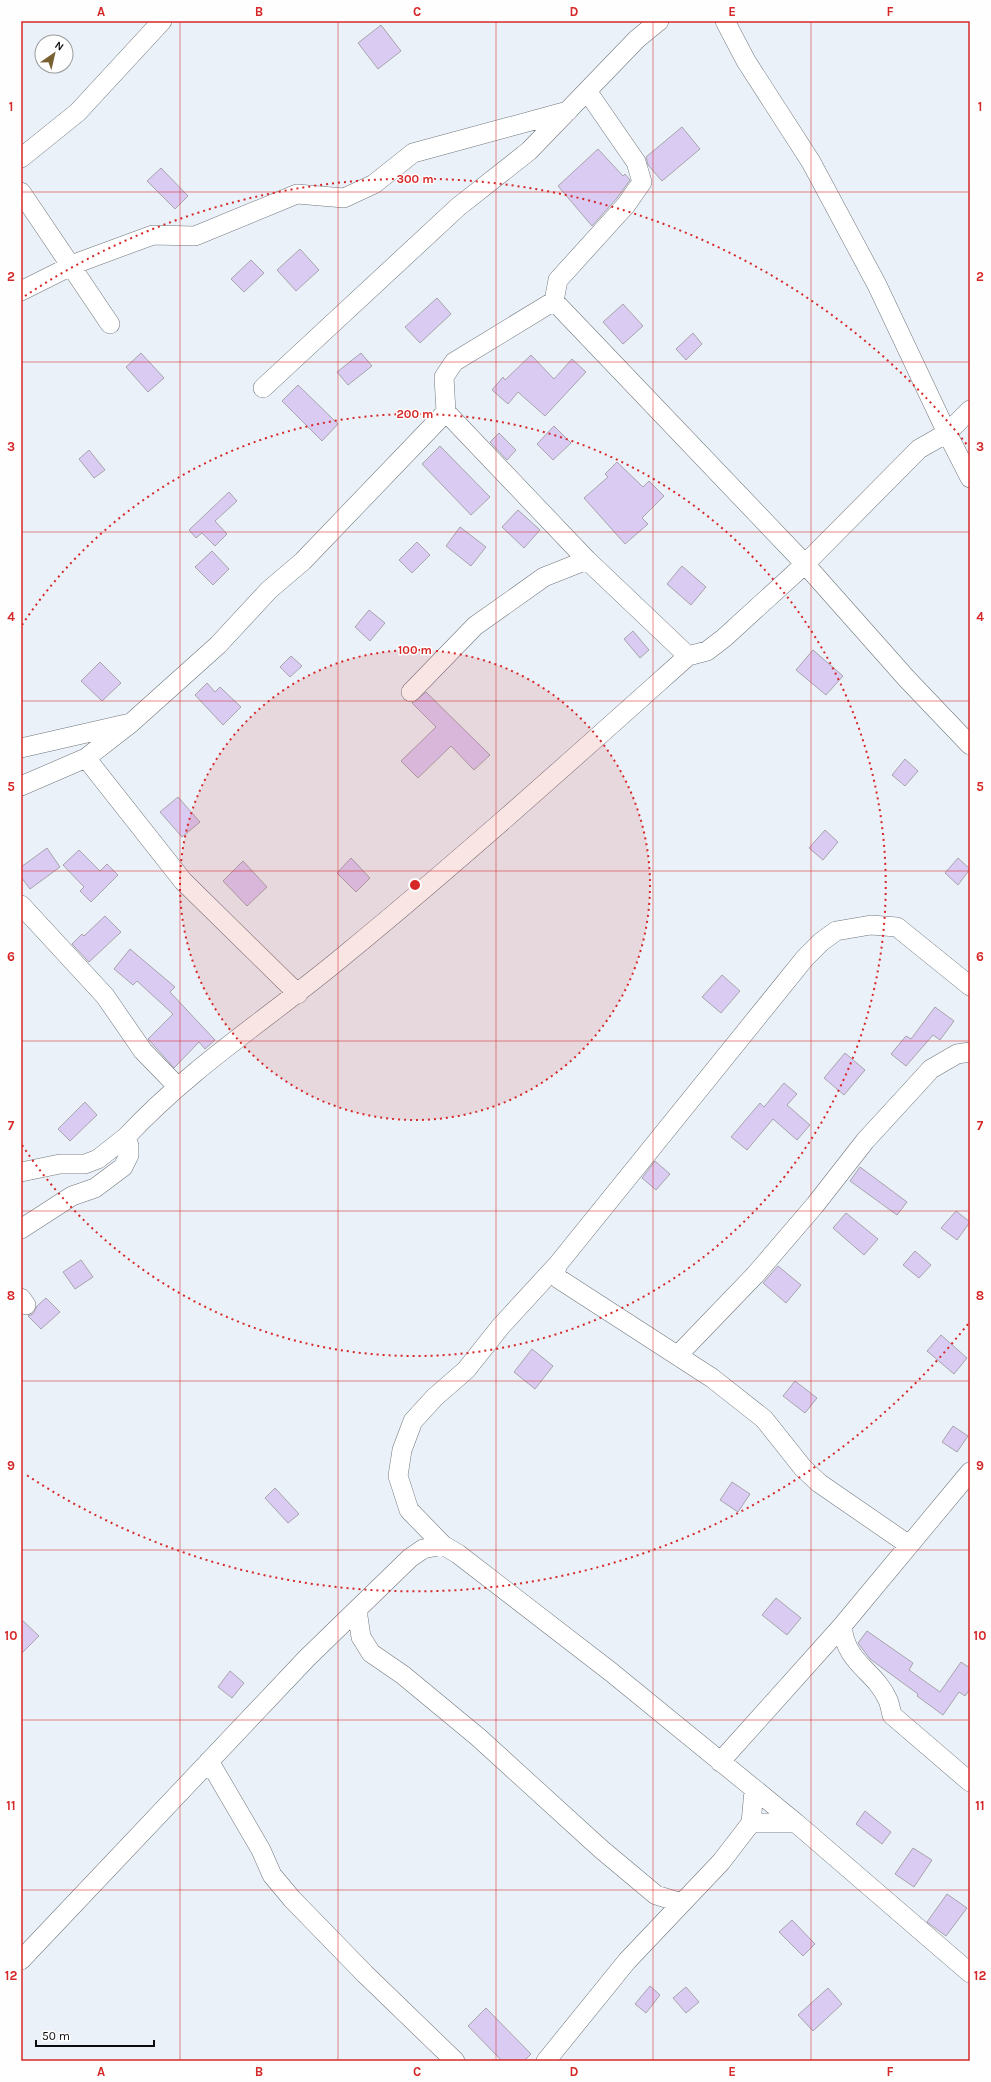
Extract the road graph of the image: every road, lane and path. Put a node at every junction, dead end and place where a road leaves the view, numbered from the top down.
1 (162, 21) edge
2 (659, 21) edge
3 (725, 21) edge
4 (587, 91) junction
5 (568, 111) junction
6 (21, 158) edge
7 (21, 192) edge
8 (70, 266) junction
9 (21, 291) edge
10 (554, 302) junction
11 (110, 324) dead end
12 (263, 388) dead end
13 (970, 410) edge
14 (446, 412) junction
15 (947, 433) junction
16 (970, 478) edge
17 (587, 560) junction
18 (805, 564) junction
19 (688, 656) junction
20 (411, 692) dead end
21 (132, 723) junction
22 (970, 745) edge
23 (21, 748) edge
24 (86, 758) junction
25 (21, 786) edge
26 (21, 905) edge
27 (970, 986) edge
28 (298, 994) junction
29 (970, 1052) edge
30 (177, 1086) junction
31 (126, 1137) junction
32 (21, 1172) edge
33 (21, 1229) edge
34 (558, 1264) junction
35 (678, 1355) junction
36 (970, 1472) edge
37 (443, 1545) junction
38 (909, 1545) junction
39 (357, 1610) junction
40 (842, 1626) junction
41 (209, 1761) junction
42 (720, 1762) junction
43 (970, 1782) edge
44 (754, 1790) junction
45 (751, 1823) junction
46 (796, 1823) junction
47 (682, 1903) junction
48 (21, 1960) edge
49 (970, 1974) edge
50 (455, 2061) edge
51 (546, 2061) edge

1 - 6 street
2 - 4 street
3 - 15 street
4 - 5 street
4 - 10 street
5 - 8 street
5 - 12 street
7 - 8 street
8 - 9 street
8 - 11 street
10 - 14 street
10 - 18 street
13 - 15 street
14 - 17 street
14 - 21 street
15 - 16 street
15 - 18 street
17 - 19 street
17 - 20 street
18 - 19 street
18 - 22 street
19 - 28 street
21 - 23 street
21 - 24 street
24 - 25 street
24 - 28 street
26 - 30 street
27 - 34 street
28 - 30 street
29 - 35 street
30 - 31 street
31 - 32 street
31 - 33 street
34 - 35 street
34 - 37 street
35 - 38 street
36 - 38 street
37 - 39 street
37 - 42 street
38 - 40 street
39 - 41 street
39 - 47 street
40 - 42 street
40 - 43 street
41 - 48 street
41 - 50 street
42 - 44 street
44 - 45 street
44 - 46 street
45 - 46 street
45 - 47 street
46 - 49 street
47 - 51 street

